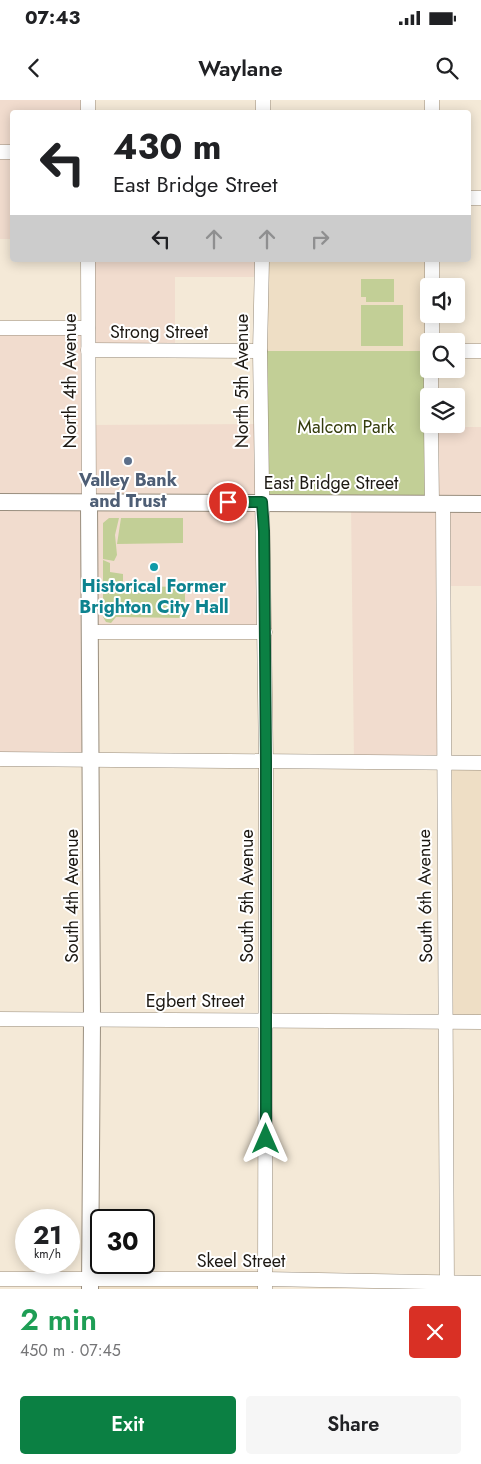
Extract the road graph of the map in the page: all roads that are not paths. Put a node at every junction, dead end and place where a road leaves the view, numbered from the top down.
1 (88, 262) edge
2 (262, 262) edge
3 (432, 262) edge
4 (432, 278) edge
5 (0, 328) edge
6 (88, 328) junction
7 (88, 350) junction
8 (260, 351) junction
9 (465, 351) edge
10 (481, 351) edge
11 (432, 433) edge
12 (0, 502) edge
13 (89, 502) junction
14 (262, 502) junction
15 (437, 504) junction
16 (481, 504) edge
17 (89, 632) junction
18 (264, 632) junction
19 (0, 758) edge
20 (91, 759) junction
21 (266, 761) junction
22 (443, 762) junction
23 (481, 762) edge
24 (0, 1019) edge
25 (92, 1020) junction
26 (266, 1020) junction
27 (481, 1022) edge
28 (445, 1023) junction
29 (0, 1279) edge
30 (481, 1283) edge
31 (90, 1284) edge
32 (265, 1284) edge
33 (447, 1286) edge

1 - 6 street, North 4th Avenue
2 - 8 street, North 5th Avenue
3 - 4 street
5 - 6 street, Strong Street
6 - 7 street, North 4th Avenue
7 - 8 street, Strong Street
7 - 13 street, North 4th Avenue
8 - 14 street, North 5th Avenue
9 - 10 street
11 - 15 street, South 6th Avenue
12 - 13 main road, East Bridge Street
13 - 14 main road, East Bridge Street
13 - 17 main road, South 4th Avenue
14 - 15 main road, East Bridge Street
14 - 18 street, South 5th Avenue
15 - 16 main road, East Bridge Street
15 - 22 street, South 6th Avenue
17 - 18 street
17 - 20 main road, South 4th Avenue
18 - 21 street, South 5th Avenue
19 - 20 street
20 - 21 street
20 - 25 main road, South 4th Avenue
21 - 22 street
21 - 26 street, South 5th Avenue
22 - 23 street
22 - 28 street, South 6th Avenue
24 - 25 street, Egbert Street
25 - 26 street, Egbert Street
25 - 31 main road, South 4th Avenue
26 - 28 street, Egbert Street
26 - 32 street, South 5th Avenue
27 - 28 street, Egbert Street
28 - 33 street, South 6th Avenue
29 - 31 street, Skeel Street
30 - 33 street, Skeel Street
31 - 32 street, Skeel Street
32 - 33 street, Skeel Street

